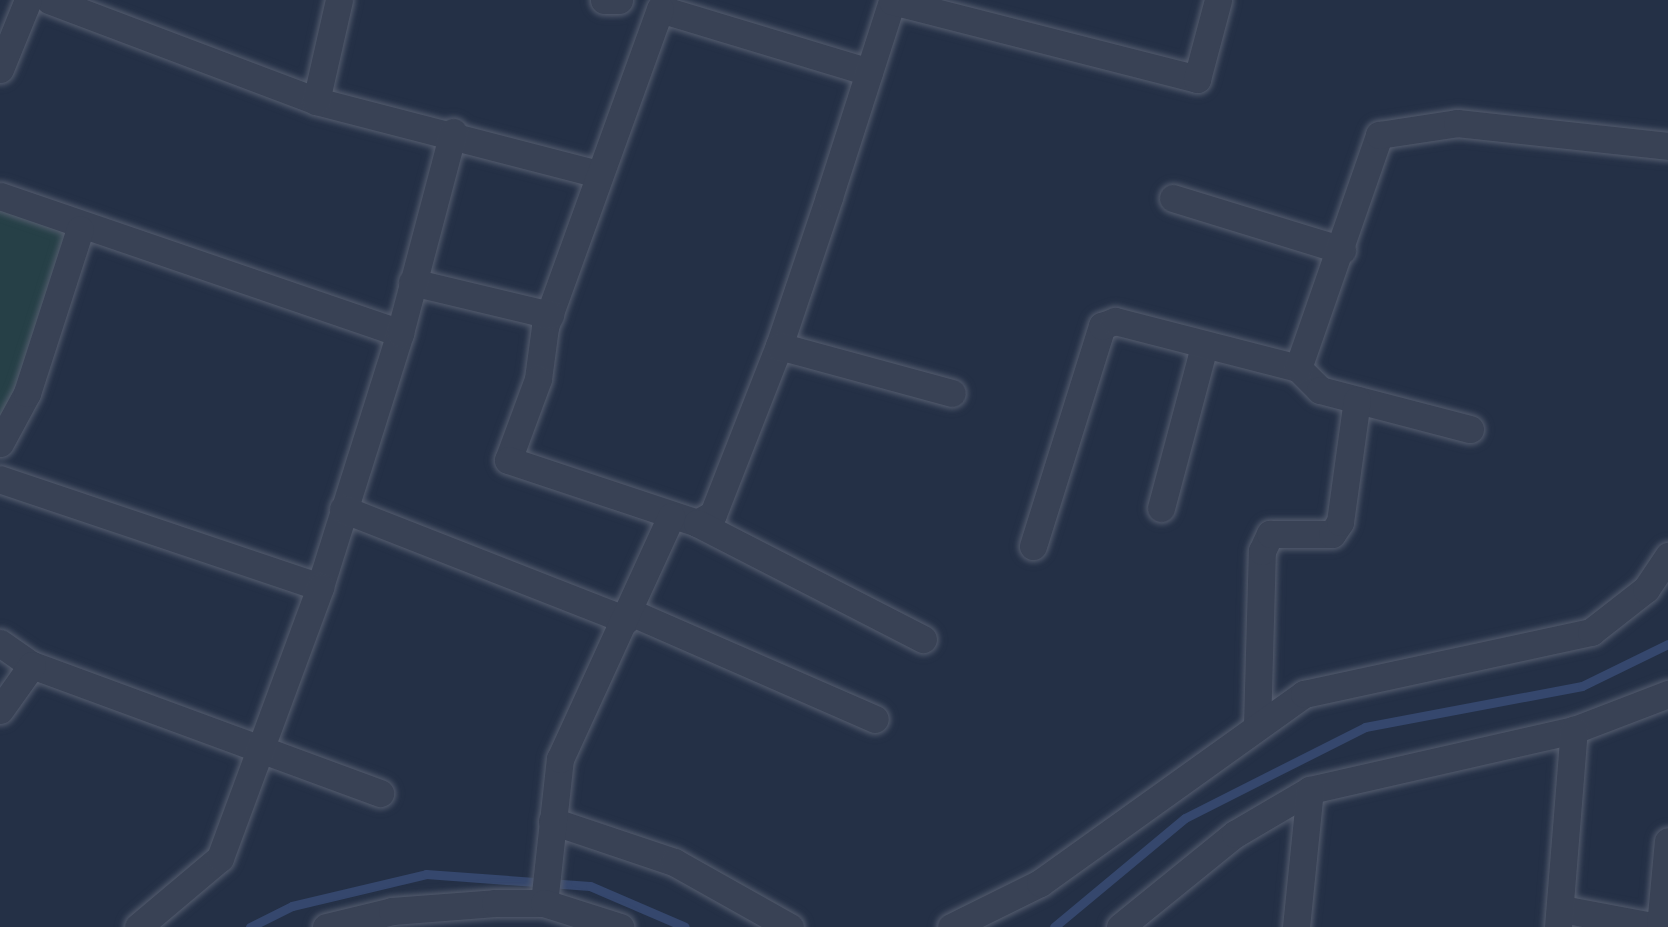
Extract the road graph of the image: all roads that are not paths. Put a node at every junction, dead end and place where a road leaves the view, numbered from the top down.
1 (28, 0) edge
2 (49, 0) edge
3 (339, 0) edge
4 (604, 0) edge
5 (619, 0) edge
6 (893, 0) edge
7 (1218, 0) edge
8 (0, 69) edge
9 (869, 72) junction
10 (316, 101) junction
11 (454, 132) junction
12 (1668, 146) edge
13 (599, 174) junction
14 (0, 196) edge
15 (1173, 198) dead end
16 (80, 229) junction
17 (1342, 250) junction
18 (412, 282) junction
19 (550, 315) junction
20 (400, 333) junction
21 (778, 346) junction
22 (1204, 346) junction
23 (1298, 368) junction
24 (952, 393) dead end
25 (1357, 400) junction
26 (1470, 429) dead end
27 (0, 443) edge
28 (0, 479) edge
29 (1161, 508) dead end
30 (344, 509) junction
31 (684, 519) junction
32 (1033, 546) dead end
33 (1668, 556) edge
34 (320, 587) junction
35 (628, 616) junction
36 (923, 639) dead end
37 (0, 643) edge
38 (32, 665) junction
39 (1668, 694) edge
40 (0, 710) edge
41 (875, 719) dead end
42 (1257, 726) junction
43 (1574, 730) junction
44 (262, 750) junction
45 (1310, 790) junction
46 (380, 793) dead end
47 (551, 834) junction
48 (1668, 841) edge
49 (544, 897) junction
50 (419, 918) edge
51 (1560, 918) edge
52 (364, 922) edge
53 (138, 927) edge
54 (326, 927) edge
55 (620, 927) edge
56 (790, 927) edge
57 (951, 927) edge
58 (1120, 927) edge
59 (1296, 927) edge
60 (1659, 927) edge

1 - 8 street
2 - 10 street
3 - 10 street
4 - 5 street
6 - 7 street
6 - 9 street
9 - 13 street
9 - 21 street
10 - 11 street
11 - 13 street
11 - 18 street
12 - 17 street
13 - 19 street
14 - 16 street
15 - 17 street
16 - 20 street
16 - 27 street
17 - 23 street
18 - 19 street
18 - 20 street
19 - 31 street
20 - 30 street
21 - 24 street
21 - 31 street
22 - 23 street
22 - 29 street
22 - 32 street
23 - 25 street
25 - 26 street
25 - 42 street
28 - 34 street
30 - 34 street
30 - 35 street
31 - 35 street
31 - 36 street
33 - 42 street
34 - 44 street
35 - 41 street
35 - 47 street
37 - 38 street
38 - 40 street
38 - 44 street
39 - 43 street
42 - 57 street
43 - 45 street
43 - 51 street
44 - 46 street
44 - 53 street
45 - 58 street
45 - 59 street
47 - 49 street
47 - 56 street
48 - 60 street
49 - 50 street
49 - 55 street
50 - 52 street
51 - 60 street
52 - 54 street

